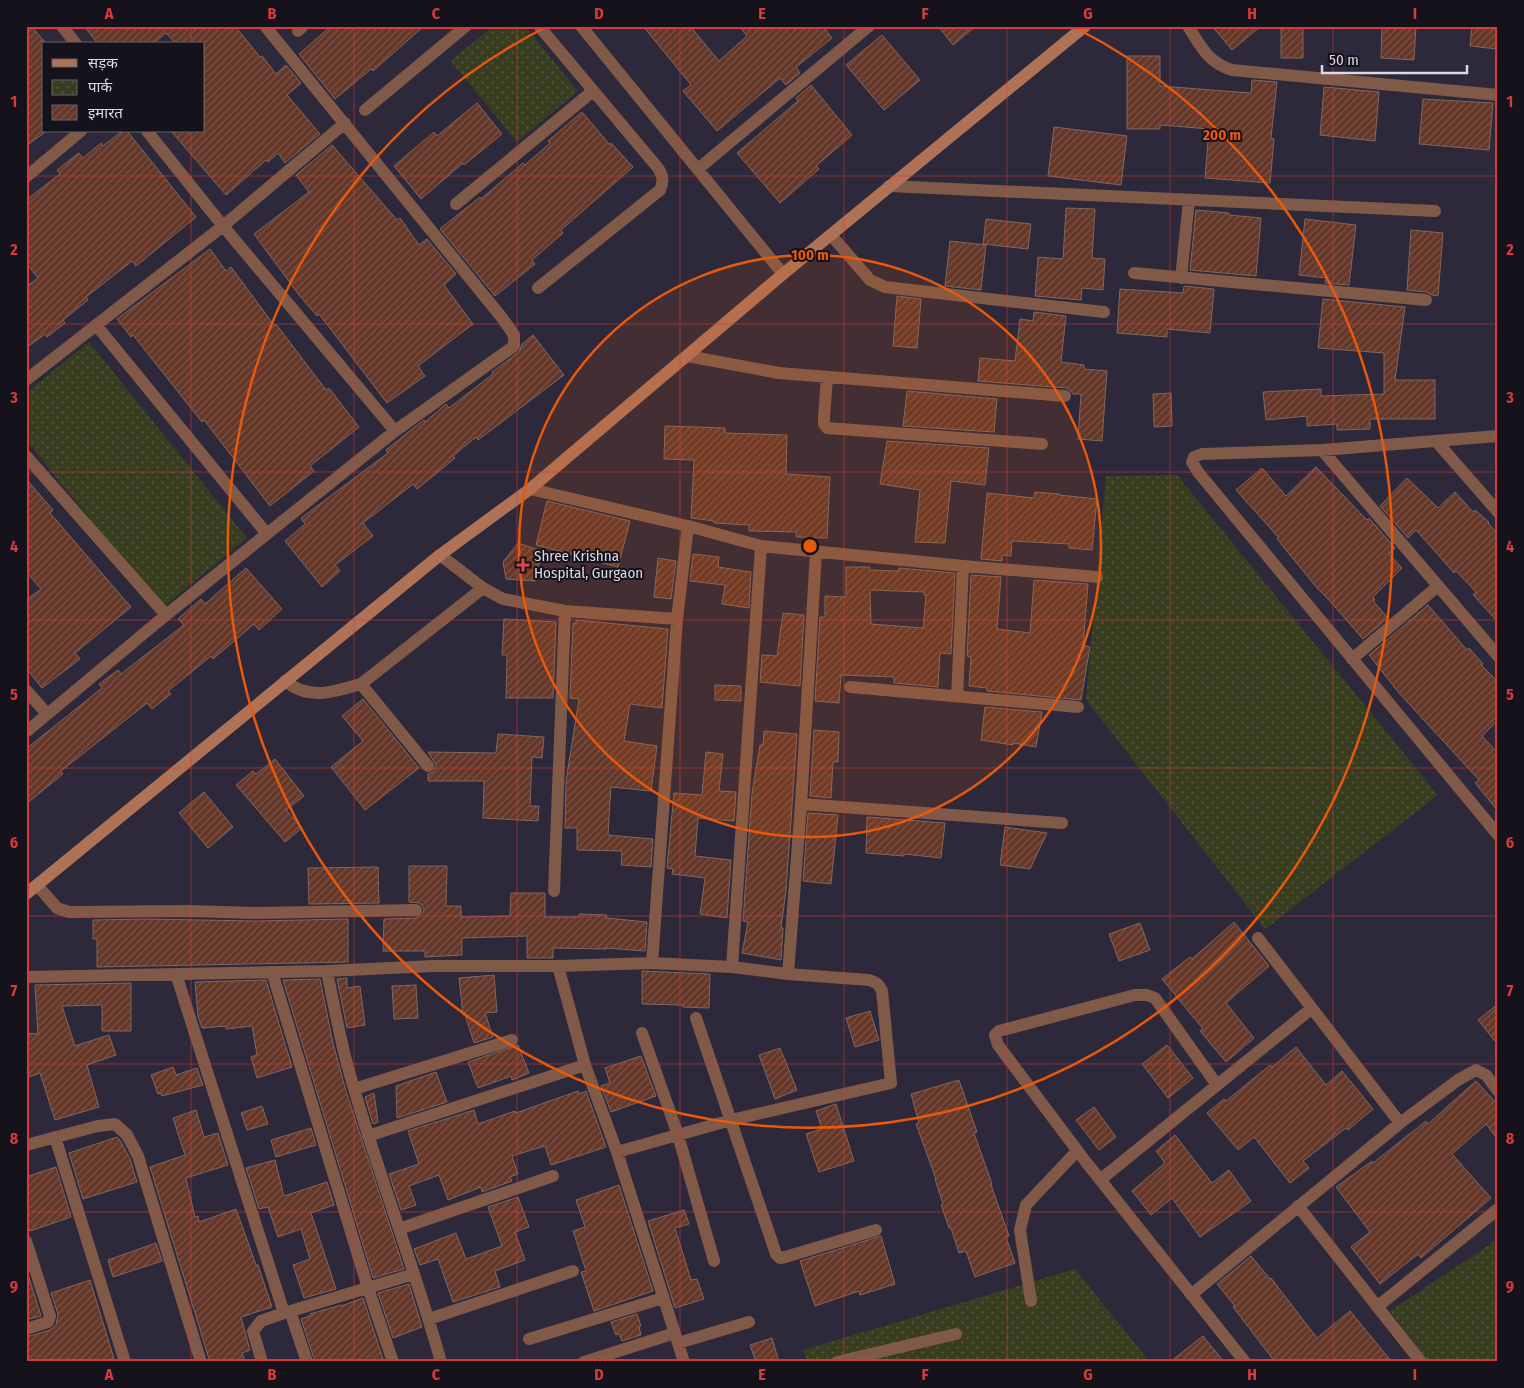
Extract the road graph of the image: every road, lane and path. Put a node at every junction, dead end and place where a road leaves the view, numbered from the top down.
1 (62, 26) edge
2 (265, 26) edge
3 (466, 26) edge
4 (539, 26) edge
5 (582, 26) edge
6 (1085, 26) edge
7 (1188, 26) edge
8 (860, 29) edge
9 (74, 42) edge
10 (593, 91) junction
11 (1498, 95) edge
12 (365, 110) dead end
13 (345, 123) junction
14 (80, 132) edge
15 (148, 132) edge
16 (698, 169) junction
17 (26, 177) edge
18 (889, 186) junction
19 (1189, 200) junction
20 (456, 204) dead end
21 (1435, 211) dead end
22 (224, 226) junction
23 (831, 235) junction
24 (1134, 273) dead end
25 (783, 274) junction
26 (1181, 278) junction
27 (538, 288) dead end
28 (1426, 300) dead end
29 (1104, 312) dead end
30 (96, 325) junction
31 (687, 356) junction
32 (827, 377) junction
33 (26, 380) edge
34 (1065, 396) dead end
35 (395, 431) junction
36 (1498, 436) edge
37 (1436, 441) junction
38 (1042, 444) dead end
39 (1322, 450) junction
40 (26, 456) edge
41 (530, 489) junction
42 (1498, 512) edge
43 (688, 526) junction
44 (267, 534) junction
45 (761, 546) junction
46 (816, 552) junction
47 (440, 554) junction
48 (963, 566) junction
49 (1097, 577) dead end
50 (1438, 586) junction
51 (483, 588) junction
52 (565, 611) junction
53 (166, 616) junction
54 (677, 618) junction
55 (1498, 656) edge
56 (1352, 659) junction
57 (285, 681) junction
58 (361, 684) junction
59 (850, 686) dead end
60 (26, 690) edge
61 (956, 696) junction
62 (1078, 706) dead end
63 (48, 714) junction
64 (26, 732) edge
65 (428, 766) dead end
66 (801, 804) junction
67 (1062, 823) dead end
68 (1497, 832) edge
69 (37, 884) junction
70 (554, 891) dead end
71 (26, 894) edge
72 (416, 910) dead end
73 (1258, 938) dead end
74 (652, 962) junction
75 (558, 966) junction
76 (732, 967) junction
77 (327, 971) junction
78 (272, 972) junction
79 (176, 974) junction
80 (788, 974) junction
81 (26, 977) edge
82 (1311, 1009) junction
83 (696, 1018) dead end
84 (642, 1033) dead end
85 (512, 1040) dead end
86 (585, 1065) junction
87 (1217, 1085) junction
88 (354, 1089) junction
89 (1498, 1091) edge
90 (731, 1120) junction
91 (1400, 1123) junction
92 (678, 1135) junction
93 (368, 1136) junction
94 (55, 1137) junction
95 (26, 1145) edge
96 (1077, 1151) junction
97 (616, 1152) junction
98 (553, 1176) dead end
99 (1100, 1180) junction
100 (1298, 1206) junction
101 (1498, 1209) edge
102 (399, 1229) junction
103 (876, 1230) dead end
104 (26, 1241) edge
105 (714, 1261) dead end
106 (573, 1271) dead end
107 (414, 1274) junction
108 (368, 1288) junction
109 (1191, 1294) junction
110 (663, 1298) junction
111 (1031, 1301) dead end
112 (1377, 1306) junction
113 (287, 1312) junction
114 (428, 1318) junction
115 (749, 1322) dead end
116 (26, 1329) edge
117 (956, 1334) dead end
118 (676, 1338) junction
119 (530, 1339) dead end
120 (125, 1362) edge
121 (201, 1362) edge
122 (262, 1362) edge
123 (307, 1362) edge
124 (393, 1362) edge
125 (440, 1362) edge
126 (586, 1362) edge
127 (684, 1362) edge
128 (837, 1362) edge
129 (1245, 1362) edge
130 (1421, 1362) edge

1 - 9 street
2 - 13 street
3 - 12 street
4 - 10 street
5 - 16 street
6 - 18 street
7 - 11 street
8 - 16 street
10 - 20 street
10 - 27 street
13 - 22 street
13 - 35 street
14 - 17 street
15 - 22 street
16 - 25 street
18 - 19 street
18 - 23 street
19 - 21 street
19 - 26 street
22 - 30 street
22 - 35 street
23 - 25 street
23 - 29 street
24 - 26 street
25 - 31 street
26 - 28 street
30 - 33 street
30 - 44 street
31 - 32 street
31 - 41 street
32 - 34 street
32 - 38 street
35 - 44 street
36 - 37 street
37 - 39 street
37 - 42 street
39 - 50 street
39 - 56 street
40 - 53 street
41 - 43 street
41 - 47 street
43 - 45 street
43 - 54 street
44 - 53 street
45 - 46 street
45 - 76 street
46 - 48 street
46 - 66 street
47 - 51 street
47 - 57 street
48 - 49 street
48 - 61 street
50 - 55 street
50 - 56 street
51 - 52 street
51 - 58 street
52 - 54 street
52 - 70 street
53 - 63 street
54 - 74 street
56 - 68 street
57 - 58 street
57 - 69 street
58 - 65 street
59 - 61 street
60 - 63 street
61 - 62 street
63 - 64 street
66 - 67 street
66 - 80 street
69 - 71 street
69 - 72 street
73 - 82 street
74 - 75 street
74 - 76 street
75 - 77 street
75 - 86 street
76 - 80 street
77 - 78 street
77 - 88 street
78 - 79 street
78 - 108 street
79 - 81 street
79 - 113 street
80 - 90 street
82 - 87 street
82 - 91 street
83 - 90 street
84 - 92 street
85 - 88 street
86 - 93 street
86 - 97 street
87 - 96 street
87 - 99 street
88 - 93 street
89 - 91 street
90 - 92 street
90 - 103 street
91 - 100 street
92 - 97 street
92 - 105 street
93 - 102 street
94 - 95 street
94 - 120 street
94 - 121 street
96 - 99 street
96 - 111 street
97 - 110 street
98 - 102 street
99 - 109 street
100 - 109 street
100 - 112 street
101 - 112 street
102 - 107 street
104 - 116 street
106 - 114 street
107 - 108 street
107 - 114 street
108 - 113 street
108 - 124 street
109 - 129 street
110 - 118 street
110 - 119 street
112 - 130 street
113 - 122 street
113 - 123 street
114 - 125 street
115 - 118 street
117 - 128 street
118 - 126 street
118 - 127 street

